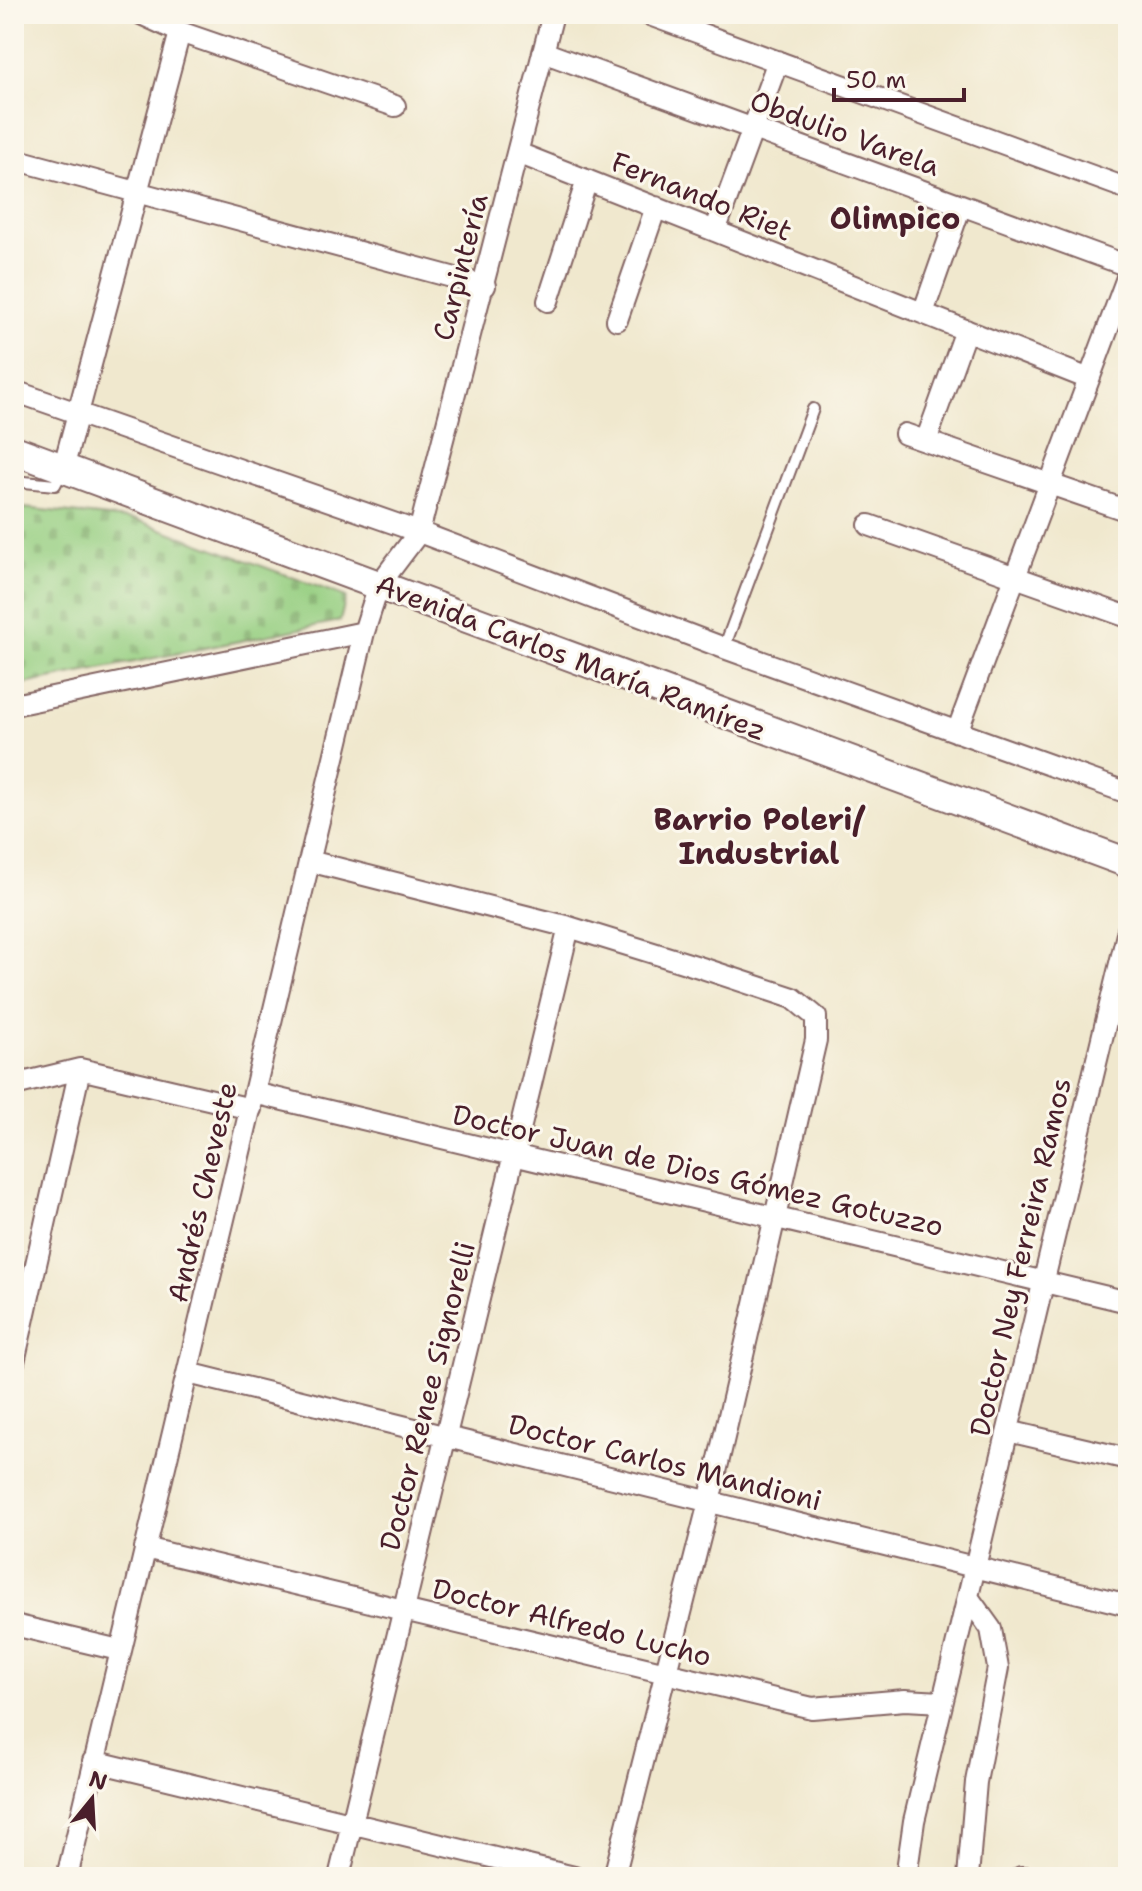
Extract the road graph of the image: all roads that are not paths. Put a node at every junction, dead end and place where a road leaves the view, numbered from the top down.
1 (141, 14) edge
2 (553, 14) edge
3 (647, 14) edge
4 (180, 32) junction
5 (543, 52) junction
6 (778, 61) junction
7 (395, 106) dead end
8 (753, 129) junction
9 (518, 153) junction
10 (14, 159) edge
11 (587, 180) junction
12 (1128, 189) edge
13 (135, 194) junction
14 (961, 205) junction
15 (656, 207) junction
16 (715, 231) junction
17 (1128, 266) edge
18 (1128, 275) edge
19 (485, 286) junction
20 (548, 301) dead end
21 (923, 313) junction
22 (617, 320) dead end
23 (966, 330) junction
24 (1089, 379) junction
25 (14, 391) edge
26 (813, 409) dead end
27 (76, 411) junction
28 (905, 434) dead end
29 (926, 441) junction
30 (14, 450) edge
31 (63, 469) junction
32 (14, 481) edge
33 (1050, 484) junction
34 (1128, 511) edge
35 (869, 525) dead end
36 (419, 532) junction
37 (1015, 577) junction
38 (379, 585) junction
39 (1128, 617) edge
40 (364, 632) junction
41 (724, 648) junction
42 (14, 705) edge
43 (957, 732) junction
44 (1128, 793) edge
45 (309, 861) junction
46 (1128, 863) edge
47 (569, 927) junction
48 (1128, 930) edge
49 (1119, 1007) edge
50 (80, 1069) junction
51 (14, 1085) edge
52 (252, 1101) junction
53 (514, 1156) junction
54 (774, 1218) junction
55 (1041, 1281) junction
56 (1128, 1302) edge
57 (14, 1362) edge
58 (188, 1373) junction
59 (1008, 1431) junction
60 (446, 1437) junction
61 (1128, 1459) edge
62 (709, 1502) junction
63 (145, 1548) junction
64 (975, 1567) junction
65 (968, 1597) junction
66 (1128, 1605) edge
67 (404, 1610) junction
68 (14, 1625) edge
69 (119, 1650) junction
70 (666, 1673) junction
71 (942, 1702) junction
72 (93, 1761) junction
73 (351, 1823) junction
74 (67, 1877) edge
75 (339, 1877) edge
76 (574, 1877) edge
77 (614, 1877) edge
78 (906, 1877) edge
79 (968, 1877) edge

1 - 4 street
2 - 5 street, Carpintería
3 - 6 street
4 - 7 street
4 - 13 street
5 - 8 street, Obdulio Varela
5 - 9 street, Carpintería
6 - 8 street
6 - 12 street
8 - 14 street, Obdulio Varela
8 - 16 street
9 - 11 street, Fernando Riet
9 - 19 street, Carpintería
10 - 13 street
11 - 15 street, Fernando Riet
11 - 20 street
13 - 19 street
13 - 27 street
14 - 17 street, Obdulio Varela
14 - 21 street
15 - 16 street, Fernando Riet
15 - 22 street
16 - 21 street, Fernando Riet
18 - 24 street
19 - 36 street, Carpintería
21 - 23 street, Fernando Riet
23 - 24 street, Fernando Riet
23 - 29 street
24 - 33 street
25 - 27 street
26 - 41 lane
27 - 31 street
27 - 36 street
28 - 29 street
29 - 33 street
30 - 31 street, Avenida Carlos María Ramírez
31 - 32 lane
31 - 38 street, Avenida Carlos María Ramírez
33 - 34 street
33 - 37 street
35 - 37 street
36 - 38 street, Andrés Cheveste
36 - 41 street
37 - 39 street
37 - 43 street
38 - 40 street, Andrés Cheveste
38 - 46 street, Avenida Carlos María Ramírez
40 - 42 street
40 - 45 street, Andrés Cheveste
41 - 43 street
43 - 44 street
45 - 47 street
45 - 52 street, Andrés Cheveste
47 - 53 street, Doctor Renee Signorelli
47 - 54 street
48 - 49 street, Doctor Ney Ferreira Ramos
49 - 55 street, Doctor Ney Ferreira Ramos
50 - 51 street
50 - 52 street, Doctor Juan de Dios Gómez Gotuzzo
50 - 57 street
52 - 53 street, Doctor Juan de Dios Gómez Gotuzzo
52 - 58 street, Andrés Cheveste
53 - 54 street, Doctor Juan de Dios Gómez Gotuzzo
53 - 60 street, Doctor Renee Signorelli
54 - 55 street, Doctor Juan de Dios Gómez Gotuzzo
54 - 62 street
55 - 56 street, Doctor Juan de Dios Gómez Gotuzzo
55 - 59 street, Doctor Ney Ferreira Ramos
58 - 60 street, Doctor Carlos Mandioni
58 - 63 street, Andrés Cheveste
59 - 61 street
59 - 64 street, Doctor Ney Ferreira Ramos
60 - 62 street, Doctor Carlos Mandioni
60 - 67 street, Doctor Renee Signorelli
62 - 64 street, Doctor Carlos Mandioni
62 - 70 street
63 - 67 street, Doctor Alfredo Lucho
63 - 69 street, Andrés Cheveste
64 - 65 street, Doctor Ney Ferreira Ramos
64 - 66 street, Doctor Carlos Mandioni
65 - 71 street, Doctor Ney Ferreira Ramos
65 - 79 street
67 - 70 street, Doctor Alfredo Lucho
67 - 73 street, Doctor Renee Signorelli
68 - 69 street
69 - 72 street, Andrés Cheveste
70 - 71 street, Doctor Alfredo Lucho
70 - 77 street
71 - 78 street, Doctor Ney Ferreira Ramos
72 - 73 street
72 - 74 street, Andrés Cheveste
73 - 75 street, Doctor Renee Signorelli
73 - 76 street

